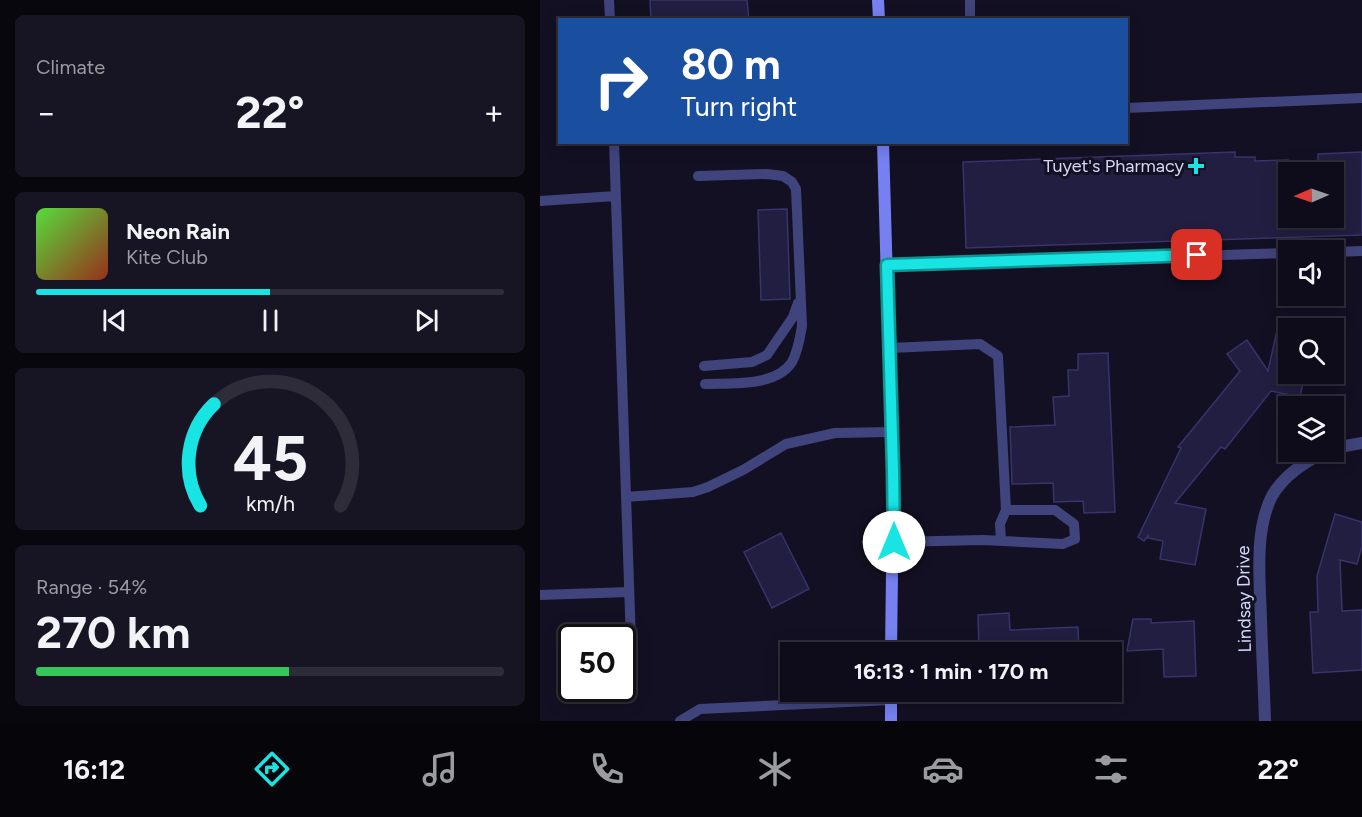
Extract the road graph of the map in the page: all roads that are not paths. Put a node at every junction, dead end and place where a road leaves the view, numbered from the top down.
1 (609, 0) edge
2 (878, 0) edge
3 (970, 0) edge
4 (610, 18) edge
5 (879, 18) edge
6 (970, 18) edge
7 (1362, 98) edge
8 (1128, 108) edge
9 (614, 144) edge
10 (883, 144) edge
11 (698, 176) dead end
12 (616, 196) junction
13 (540, 201) edge
14 (1362, 251) edge
15 (1344, 252) edge
16 (1278, 253) edge
17 (887, 265) junction
18 (800, 299) junction
19 (890, 348) junction
20 (704, 366) dead end
21 (705, 384) dead end
22 (892, 432) junction
23 (1362, 443) edge
24 (1344, 446) edge
25 (1305, 462) edge
26 (626, 497) junction
27 (1006, 510) junction
28 (1001, 541) junction
29 (894, 542) junction
30 (630, 592) junction
31 (540, 595) edge
32 (631, 624) edge
33 (891, 642) edge
34 (803, 702) edge
35 (891, 702) edge
36 (680, 721) edge
37 (891, 721) edge
38 (1265, 721) edge

1 - 4 lane
2 - 5 main road
3 - 6 lane
7 - 8 lane
9 - 12 lane
10 - 17 main road
11 - 18 lane
12 - 13 lane
12 - 26 lane
14 - 15 lane
16 - 17 lane
17 - 19 main road
18 - 20 lane
18 - 21 lane
19 - 22 main road
19 - 27 lane
22 - 26 lane
22 - 29 main road
23 - 24 street
25 - 38 street, Lindsay Drive
26 - 30 lane
27 - 28 lane
27 - 28 lane
28 - 29 lane
29 - 33 main road
30 - 31 lane
30 - 32 lane
34 - 36 lane
35 - 37 main road

